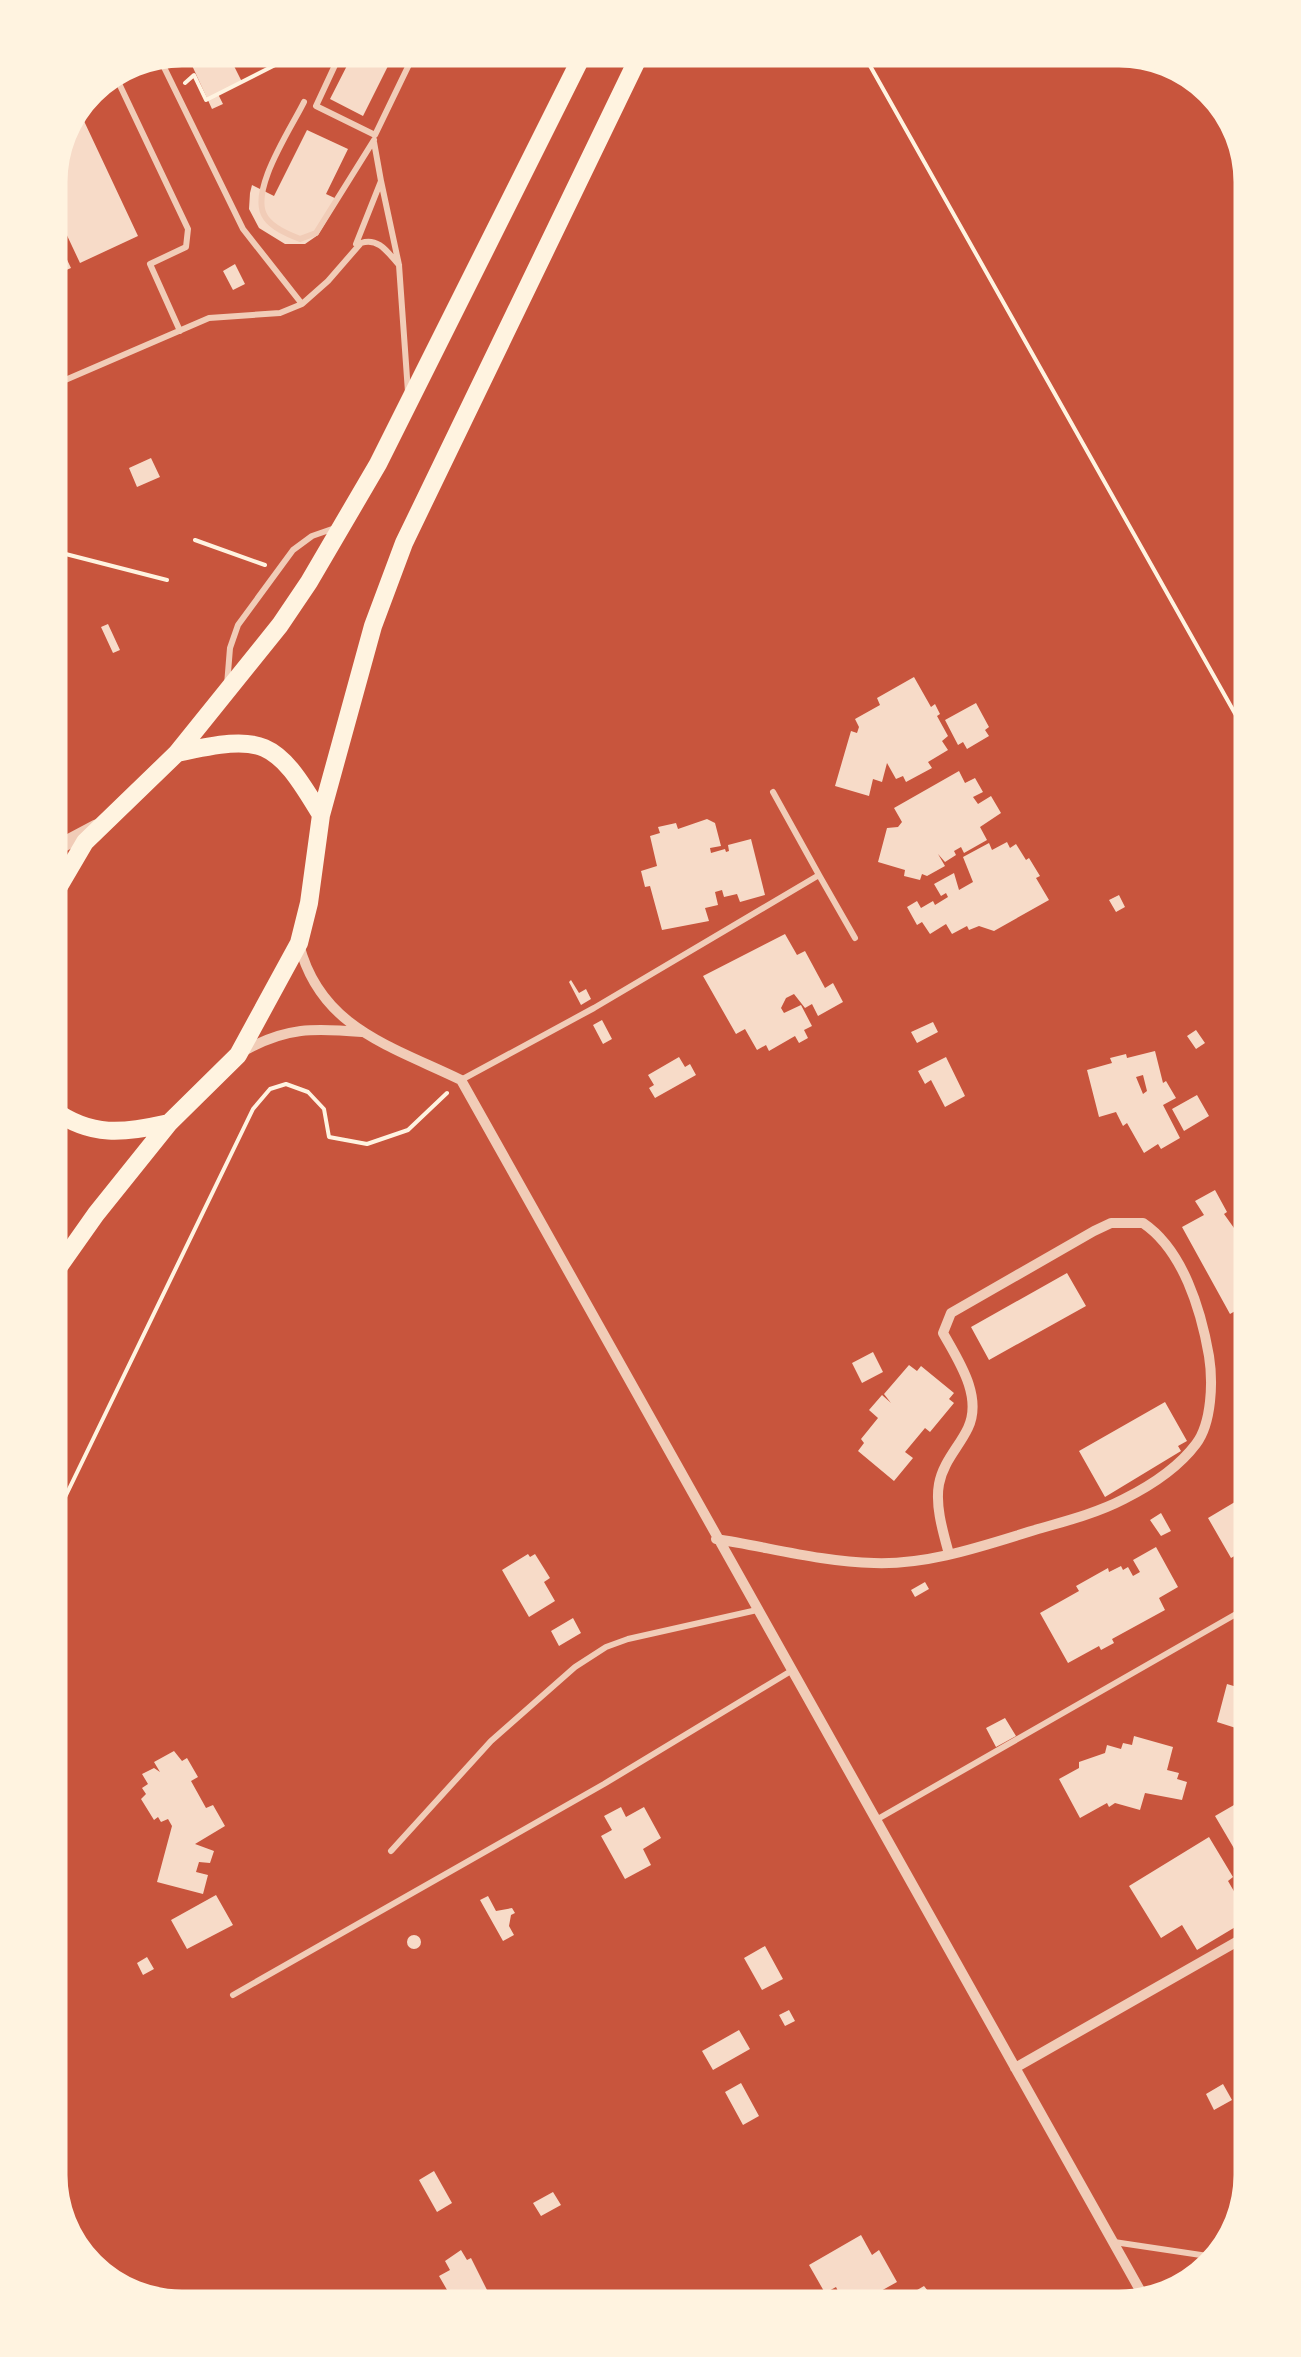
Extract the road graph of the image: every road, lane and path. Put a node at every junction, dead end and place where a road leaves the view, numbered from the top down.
1 (275, 65) edge
2 (335, 65) edge
3 (409, 65) edge
4 (578, 65) edge
5 (635, 65) edge
6 (870, 65) edge
7 (163, 67) edge
8 (119, 84) edge
9 (175, 92) junction
10 (304, 102) dead end
11 (374, 137) junction
12 (382, 181) junction
13 (352, 254) junction
14 (400, 265) junction
15 (302, 304) junction
16 (180, 332) junction
17 (65, 380) edge
18 (409, 404) junction
19 (345, 524) junction
20 (195, 540) dead end
21 (65, 554) edge
22 (278, 570) dead end
23 (168, 580) dead end
24 (227, 692) junction
25 (1236, 715) edge
26 (177, 753) junction
27 (773, 792) dead end
28 (321, 815) junction
29 (104, 822) junction
30 (65, 843) edge
31 (65, 872) edge
32 (818, 875) junction
33 (855, 938) dead end
34 (298, 943) junction
35 (363, 1032) junction
36 (238, 1054) junction
37 (461, 1080) junction
38 (65, 1119) edge
39 (169, 1123) junction
40 (65, 1258) edge
41 (65, 1497) edge
42 (716, 1539) junction
43 (949, 1554) junction
44 (757, 1610) junction
45 (1236, 1614) edge
46 (791, 1671) junction
47 (875, 1820) junction
48 (390, 1850) dead end
49 (1236, 1941) edge
50 (232, 1995) dead end
51 (1014, 2068) junction
52 (1113, 2242) junction
53 (1204, 2255) edge
54 (1141, 2290) edge

1 - 9 path
2 - 11 lane
3 - 11 lane
4 - 18 main road
5 - 28 main road
6 - 25 path
7 - 9 lane
8 - 16 lane
9 - 15 lane
10 - 11 lane
11 - 12 lane
12 - 13 lane
12 - 14 lane
13 - 14 lane
13 - 15 lane
14 - 18 lane
15 - 16 lane
16 - 17 lane
18 - 19 main road
19 - 24 main road
19 - 24 lane
20 - 22 path
21 - 23 path
24 - 26 main road
26 - 28 main road
26 - 29 main road
27 - 32 lane
28 - 34 main road
29 - 30 street
29 - 31 main road
32 - 33 lane
32 - 37 lane
34 - 35 street
34 - 36 main road
35 - 36 street
35 - 37 street
36 - 39 main road
37 - 41 path
37 - 42 street
38 - 39 main road
39 - 40 main road
42 - 43 street
42 - 44 street
43 - 43 street
44 - 46 street
44 - 48 lane
45 - 47 lane
46 - 47 street
46 - 50 lane
47 - 51 street
49 - 51 street
51 - 52 street
52 - 53 lane
52 - 54 street

